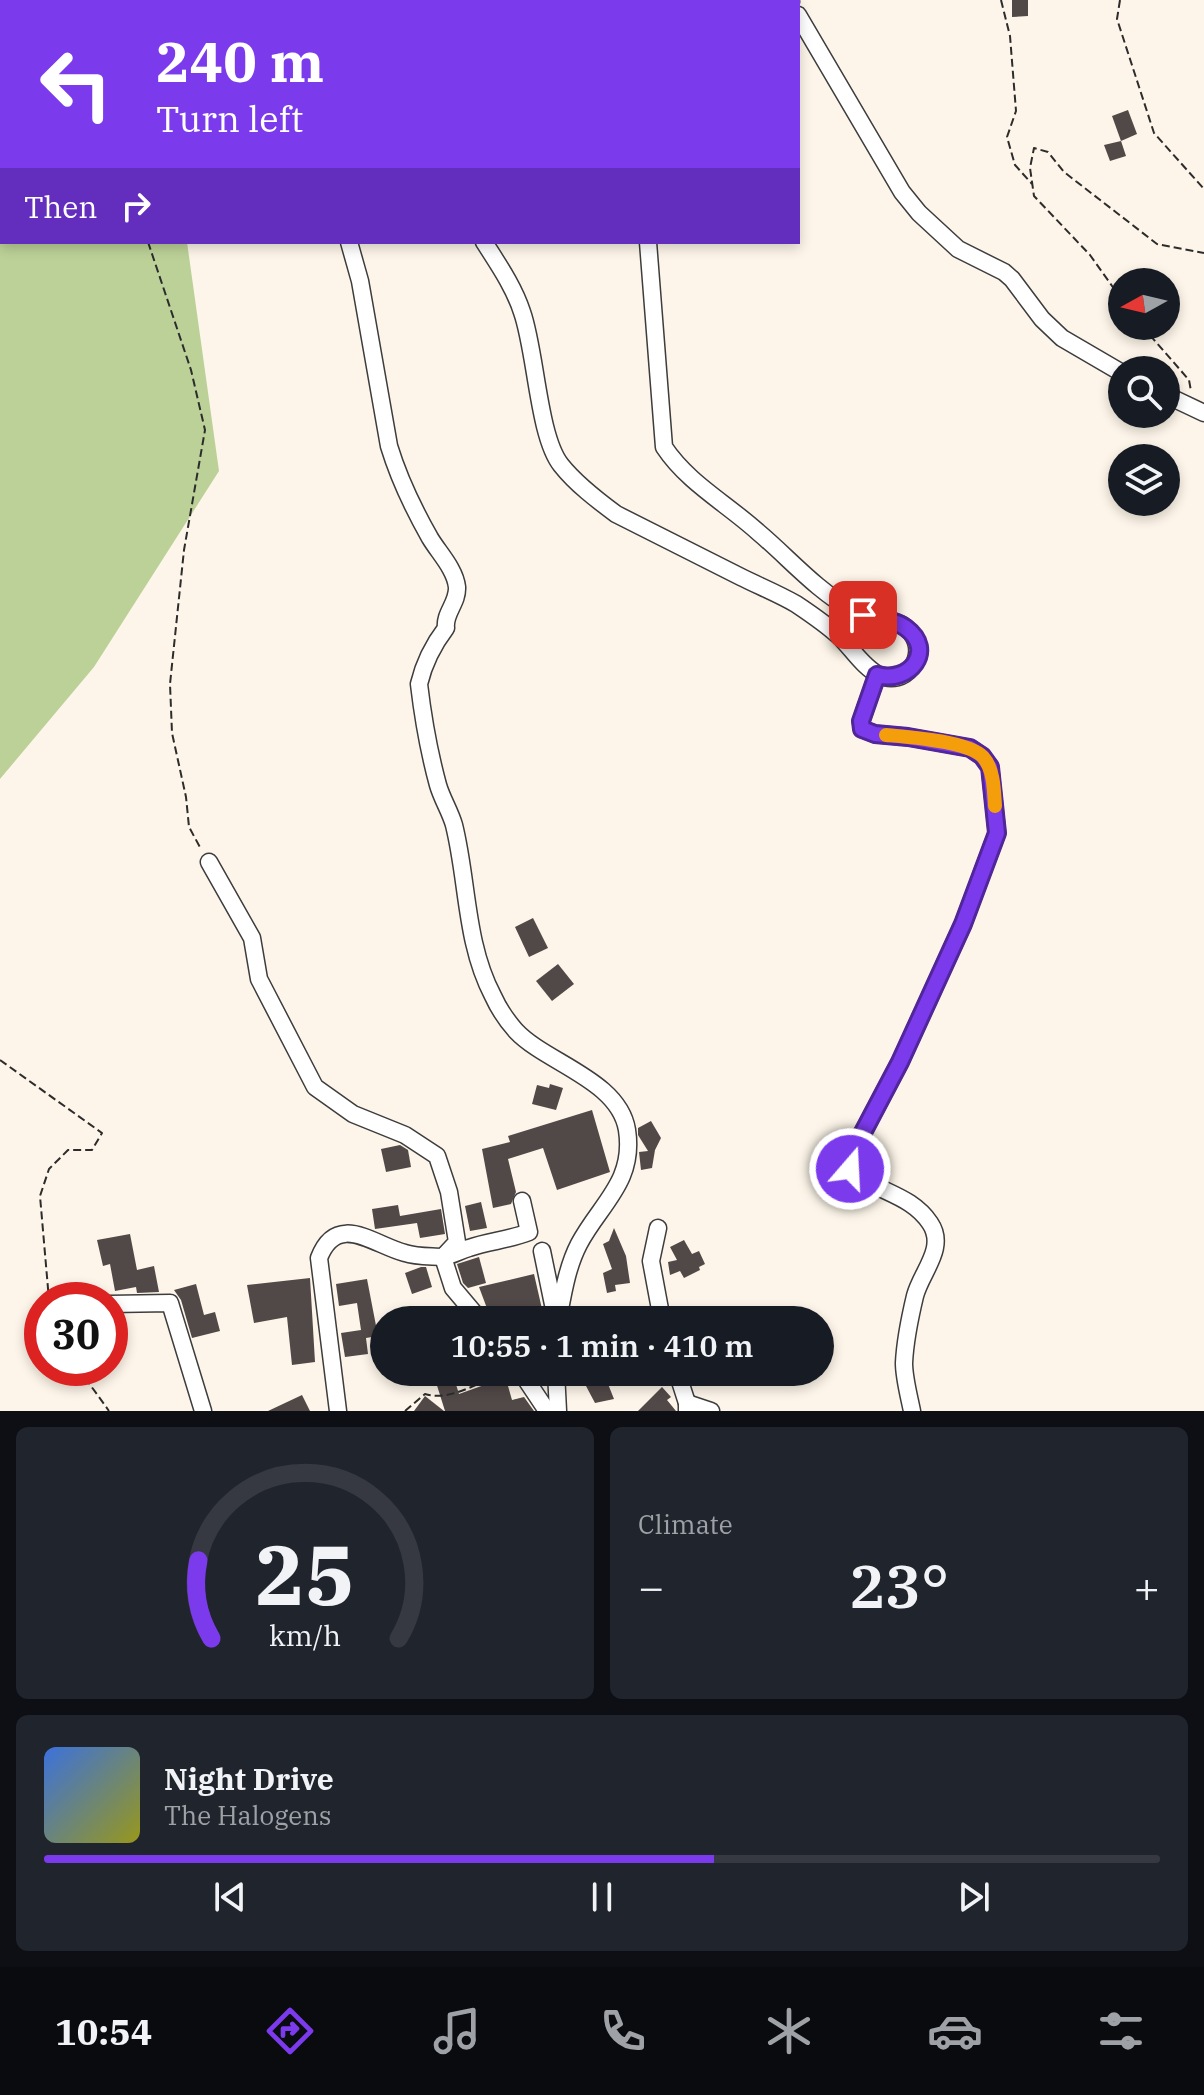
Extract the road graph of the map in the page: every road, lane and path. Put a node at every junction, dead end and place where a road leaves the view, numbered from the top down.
1 (1001, 0) edge
2 (1120, 0) edge
3 (800, 18) edge
4 (1032, 185) junction
5 (1204, 189) edge
6 (149, 244) edge
7 (350, 244) edge
8 (485, 244) edge
9 (648, 244) edge
10 (1204, 253) edge
11 (1108, 280) edge
12 (1154, 340) edge
13 (1108, 365) edge
14 (1180, 402) edge
15 (1199, 411) edge
16 (877, 675) junction
17 (209, 862) joint
18 (0, 1060) edge
19 (522, 1201) dead end
20 (658, 1228) dead end
21 (542, 1251) dead end
22 (443, 1257) junction
23 (47, 1282) edge
24 (128, 1304) edge
25 (468, 1306) edge
26 (551, 1306) edge
27 (560, 1306) edge
28 (659, 1306) edge
29 (91, 1386) edge
30 (473, 1386) edge
31 (530, 1386) edge
32 (557, 1386) edge
33 (681, 1386) edge
34 (687, 1407) edge
35 (109, 1411) edge
36 (203, 1411) edge
37 (338, 1411) edge
38 (405, 1411) edge
39 (547, 1411) edge
40 (558, 1411) edge
41 (711, 1411) edge
42 (912, 1411) edge

1 - 4 path
2 - 5 path
3 - 13 street
4 - 10 path
4 - 11 path
6 - 17 path
7 - 27 street
8 - 16 street
9 - 16 street
12 - 15 path
14 - 15 street
16 - 42 street
17 - 22 street
18 - 23 path
19 - 22 street
20 - 28 street
21 - 26 street
22 - 25 street
22 - 37 street
24 - 36 street
29 - 35 path
30 - 38 path
31 - 39 street
32 - 40 street
33 - 34 street
34 - 41 street

